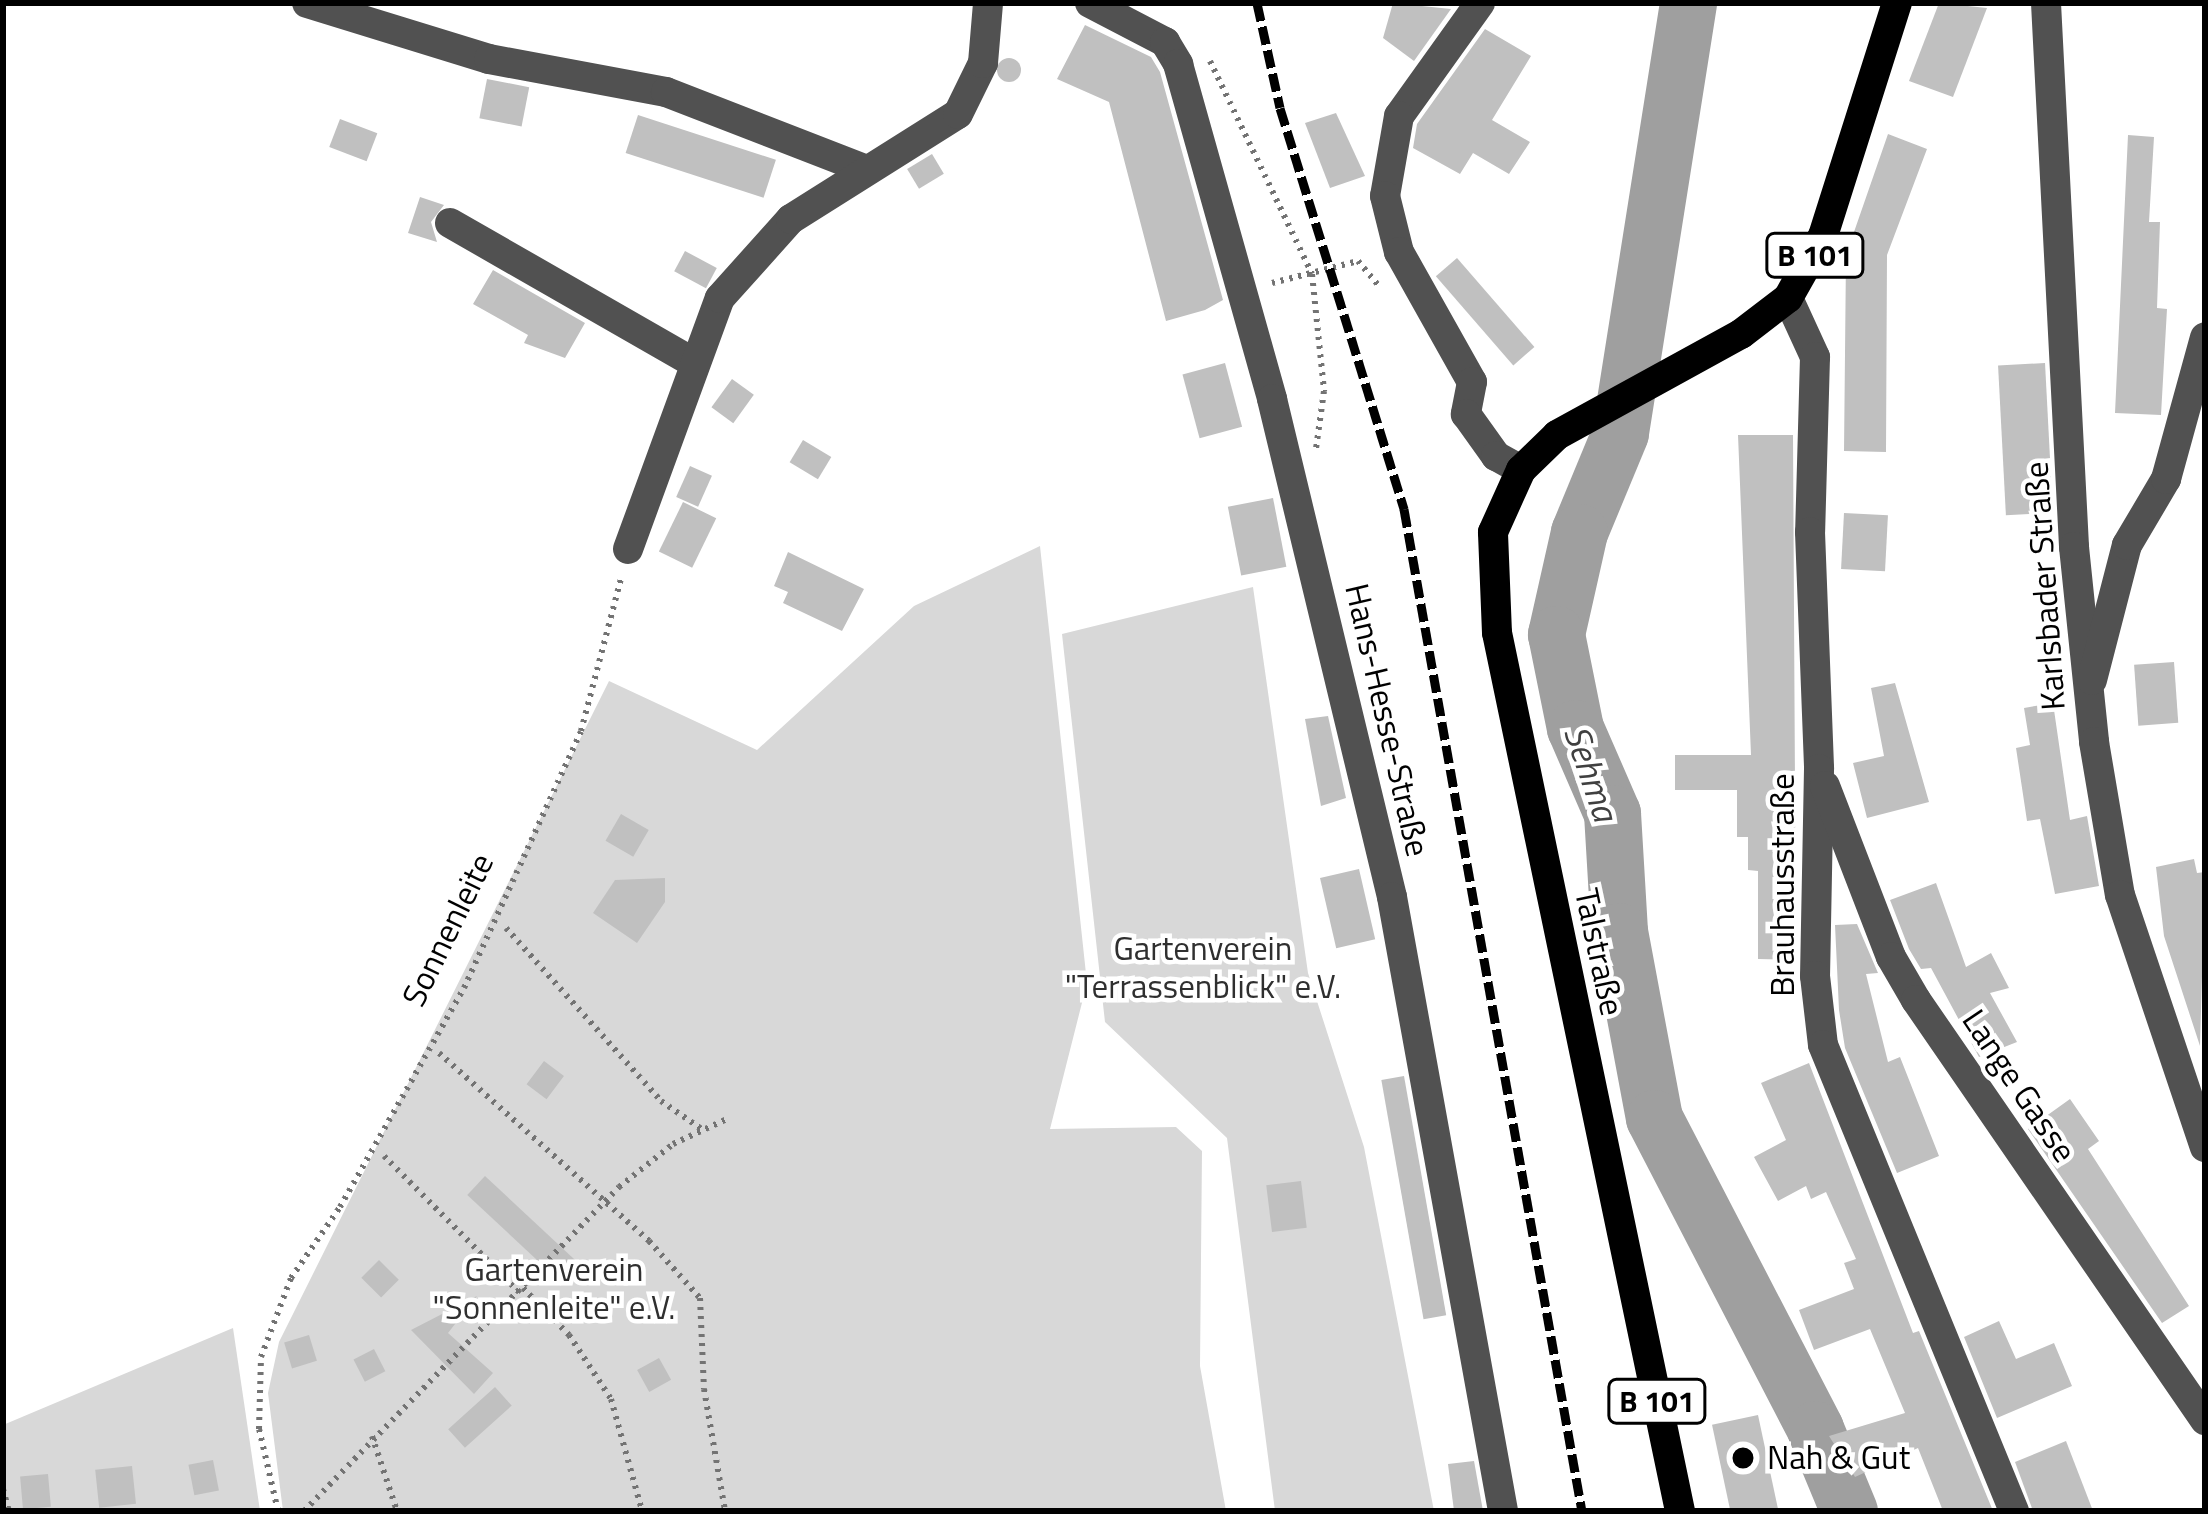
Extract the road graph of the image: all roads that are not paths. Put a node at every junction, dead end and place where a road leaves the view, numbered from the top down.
1 (307, 3) edge
2 (988, 3) edge
3 (1090, 3) edge
4 (1480, 3) edge
5 (1898, 3) edge
6 (2046, 3) edge
7 (867, 170) junction
8 (450, 223) dead end
9 (1788, 298) junction
10 (2205, 337) edge
11 (691, 361) junction
12 (1521, 470) junction
13 (628, 549) road end
14 (2089, 692) junction
15 (1819, 769) junction
16 (2205, 1147) edge
17 (2205, 1420) edge
18 (1503, 1511) edge
19 (1680, 1511) edge
20 (2014, 1511) edge

1 - 7 street
2 - 7 street
3 - 18 street, Hans-Hesse-Straße
4 - 12 street
5 - 9 main road, Talstraße / B 101
6 - 14 street, Karlsbader Straße
7 - 11 street
8 - 11 street
9 - 12 main road, Talstraße / B 101
9 - 15 street, Brauhausstraße
10 - 14 street
11 - 13 street
12 - 19 main road, Talstraße / B 101
14 - 16 street, Karlsbader Straße
15 - 17 street, Lange Gasse
15 - 20 street, Brauhausstraße

